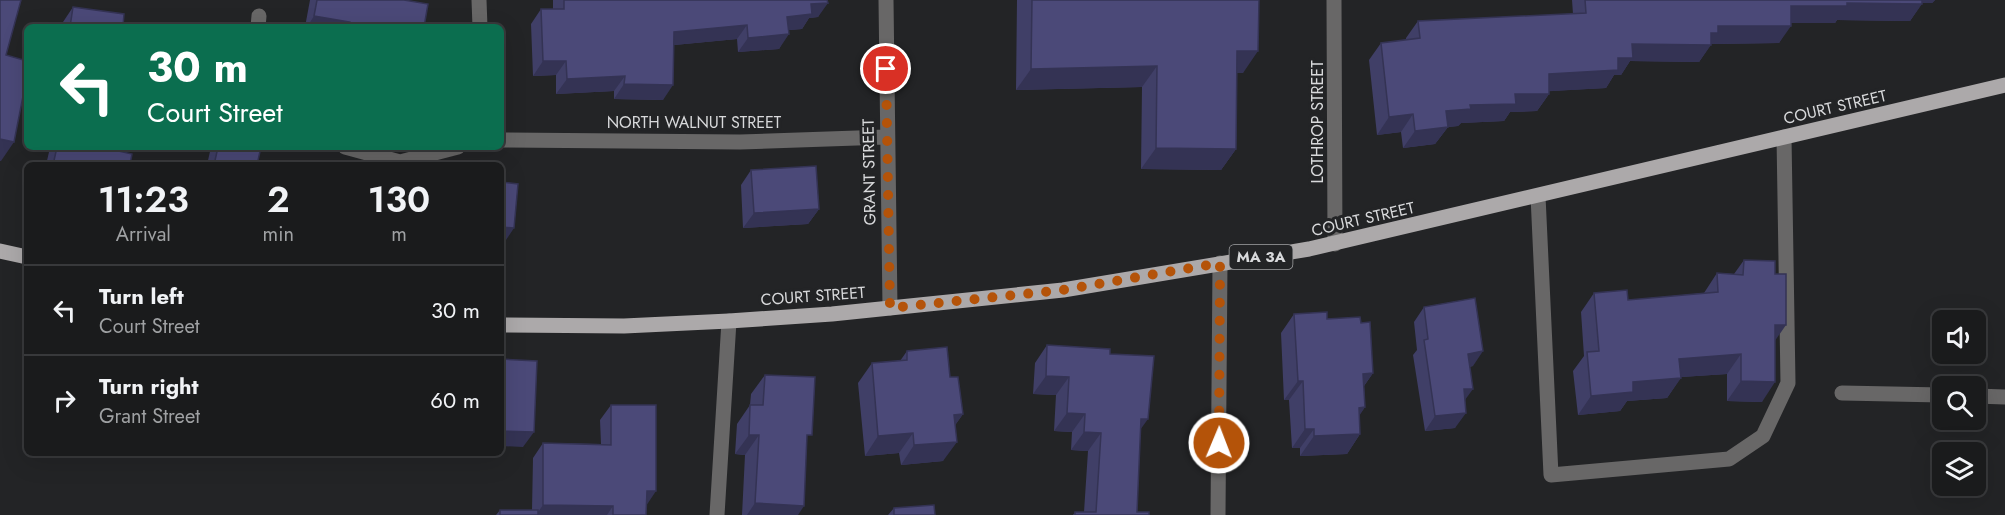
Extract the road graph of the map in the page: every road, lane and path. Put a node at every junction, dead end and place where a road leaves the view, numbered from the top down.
1 (479, 0) edge
2 (886, 0) edge
3 (1334, 0) edge
4 (480, 24) edge
5 (2005, 85) edge
6 (886, 137) junction
7 (1784, 137) junction
8 (504, 140) edge
9 (356, 150) edge
10 (446, 150) edge
11 (400, 162) edge
12 (400, 162) edge
13 (1538, 196) junction
14 (1335, 244) junction
15 (0, 251) edge
16 (24, 256) edge
17 (1220, 263) junction
18 (890, 308) junction
19 (729, 321) junction
20 (504, 325) edge
21 (1842, 393) dead end
22 (1932, 395) edge
23 (1986, 396) edge
24 (2005, 397) edge
25 (717, 515) edge
26 (1218, 515) edge

1 - 4 street
2 - 6 street, GRANT STREET
3 - 14 street, LOTHROP STREET
5 - 7 main road, COURT STREET / MA 3A
6 - 8 street, NORTH WALNUT STREET
6 - 18 street, GRANT STREET
7 - 13 main road, COURT STREET / MA 3A
7 - 13 street
9 - 12 street
10 - 11 street
13 - 14 main road, COURT STREET / MA 3A
14 - 17 main road, COURT STREET / MA 3A
15 - 16 main road
17 - 18 main road, COURT STREET / MA 3A
17 - 26 street
18 - 19 main road, COURT STREET / MA 3A
19 - 20 main road, COURT STREET / MA 3A
19 - 25 street
21 - 22 street
23 - 24 street

